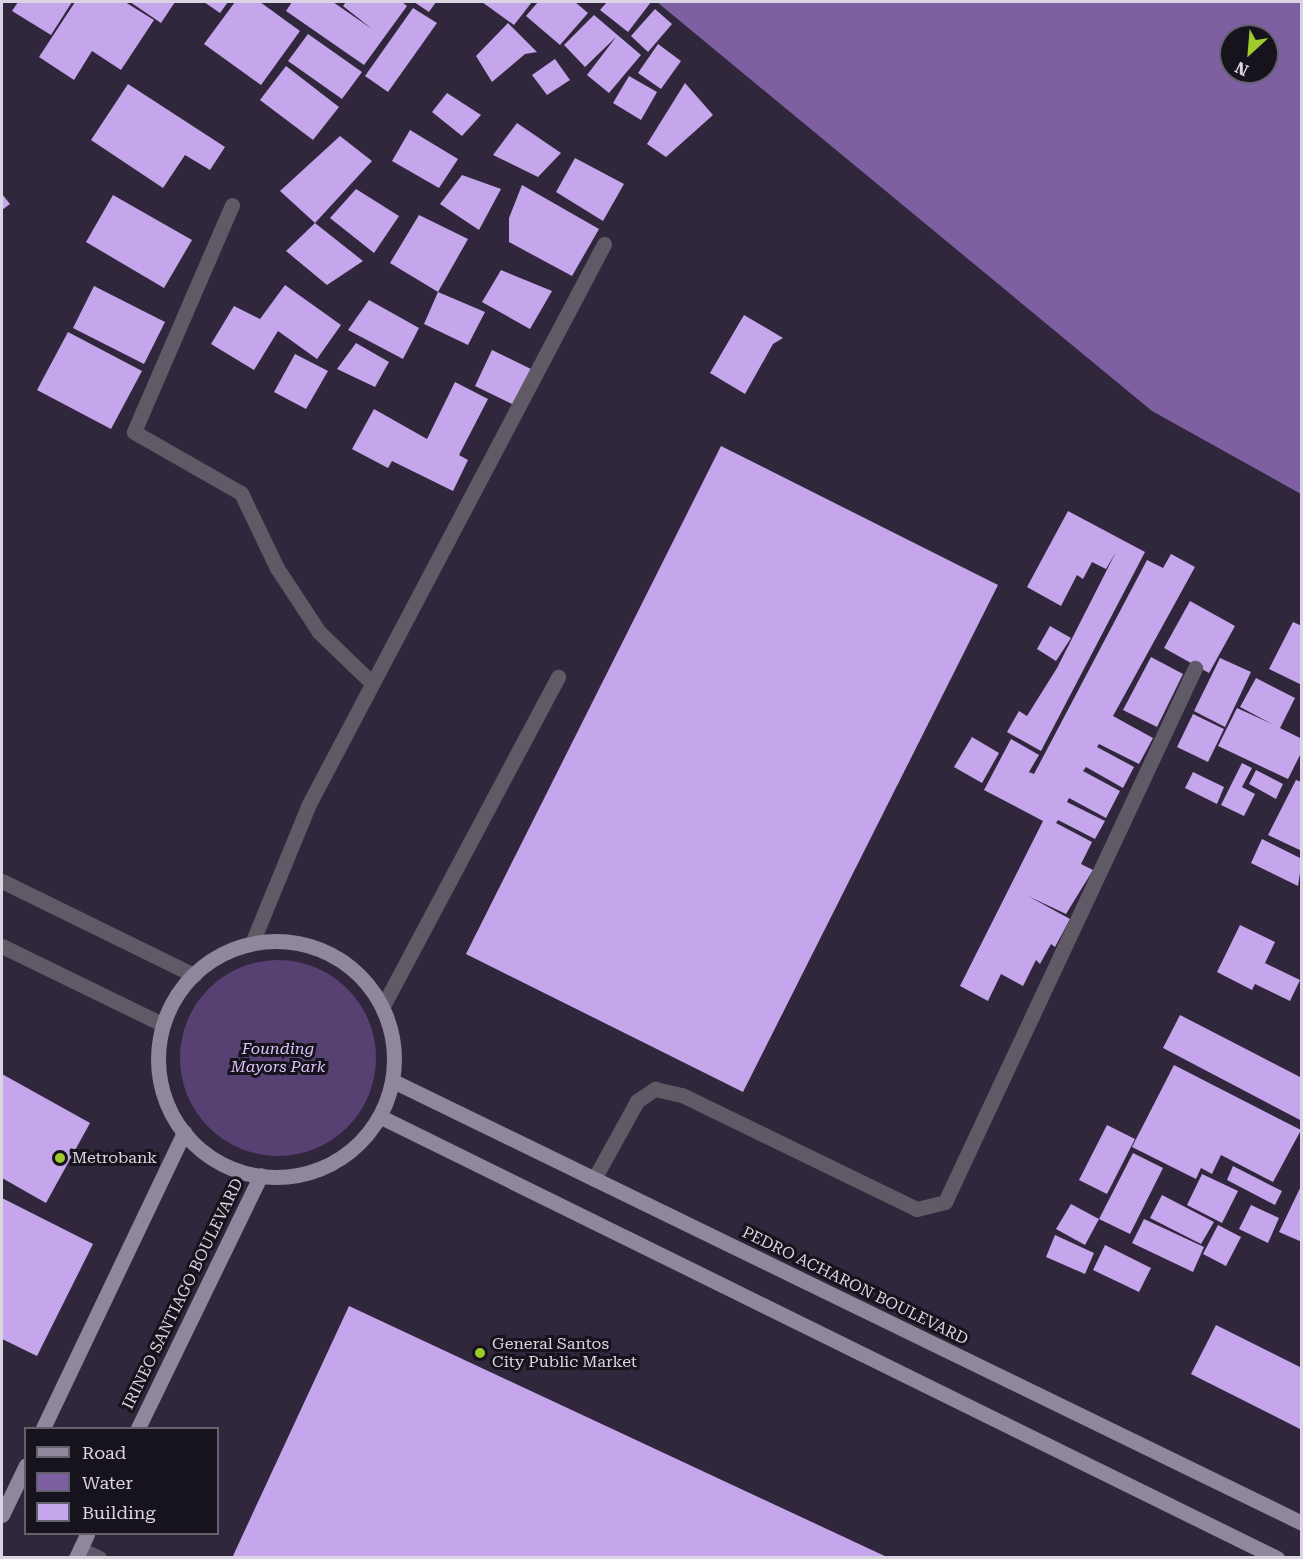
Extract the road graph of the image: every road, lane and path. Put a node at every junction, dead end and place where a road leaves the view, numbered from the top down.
1 (232, 205) dead end
2 (604, 244) dead end
3 (1195, 668) dead end
4 (558, 677) dead end
5 (372, 683) junction
6 (2, 881) edge
7 (252, 943) junction
8 (2, 946) edge
9 (194, 975) junction
10 (382, 1006) junction
11 (162, 1024) junction
12 (393, 1081) junction
13 (381, 1116) junction
14 (184, 1132) junction
15 (261, 1175) junction
16 (594, 1179) junction
17 (43, 1427) edge
18 (138, 1427) edge
19 (24, 1469) edge
20 (2, 1515) edge
21 (1302, 1523) edge
22 (86, 1535) edge
23 (78, 1553) edge
24 (99, 1557) edge
25 (1277, 1557) edge

1 - 5 street
2 - 5 street
3 - 16 street
4 - 10 street
5 - 7 street
6 - 9 street
7 - 9 main road
7 - 10 main road
8 - 11 street
9 - 11 main road
10 - 12 main road
11 - 14 main road
12 - 13 main road
12 - 16 main road, PEDRO ACHARON BOULEVARD
13 - 15 main road
13 - 25 main road
14 - 15 main road
14 - 17 main road
15 - 18 main road, IRINEO SANTIAGO BOULEVARD
16 - 21 main road, PEDRO ACHARON BOULEVARD
19 - 20 main road
22 - 23 main road
23 - 24 street

